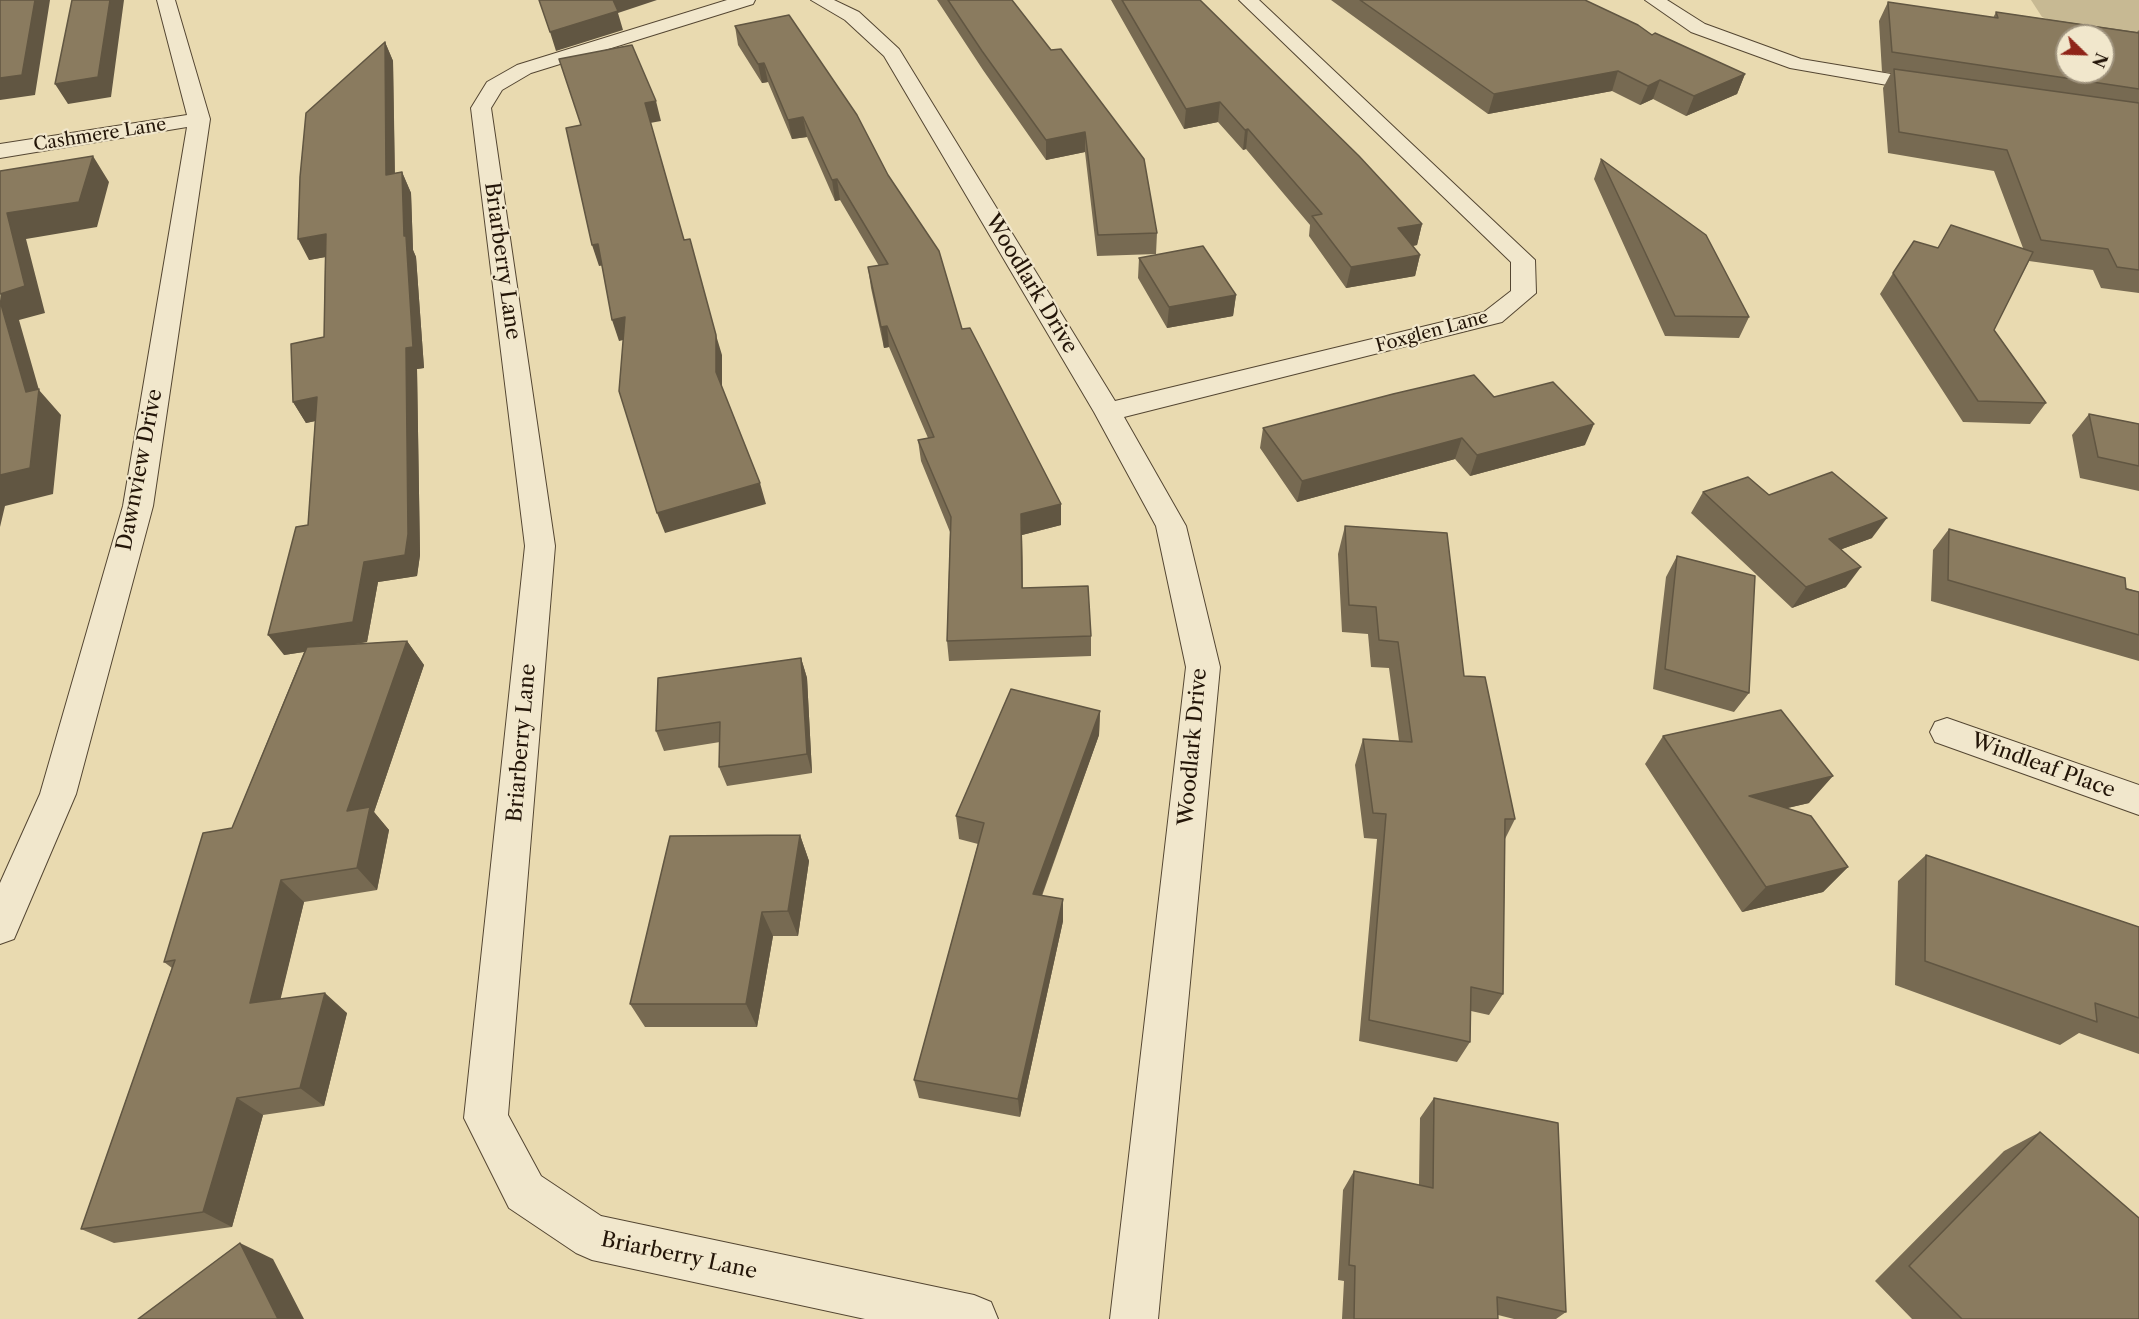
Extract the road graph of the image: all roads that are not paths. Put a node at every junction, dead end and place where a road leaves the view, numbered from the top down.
1 (166, 0) edge
2 (746, 0) edge
3 (820, 0) edge
4 (1248, 0) edge
5 (1654, 0) edge
6 (1951, 90) edge
7 (199, 119) junction
8 (0, 151) edge
9 (1108, 412) junction
10 (1947, 732) dead end
11 (2139, 800) edge
12 (0, 926) edge
13 (974, 1319) edge
14 (1134, 1319) edge

1 - 7 street, Dawnview Drive
2 - 13 street, Briarberry Lane
3 - 9 street, Woodlark Drive
4 - 9 street, Foxglen Lane
5 - 6 street
7 - 8 street, Cashmere Lane
7 - 12 street, Dawnview Drive
9 - 14 street, Woodlark Drive
10 - 11 street, Windleaf Place

